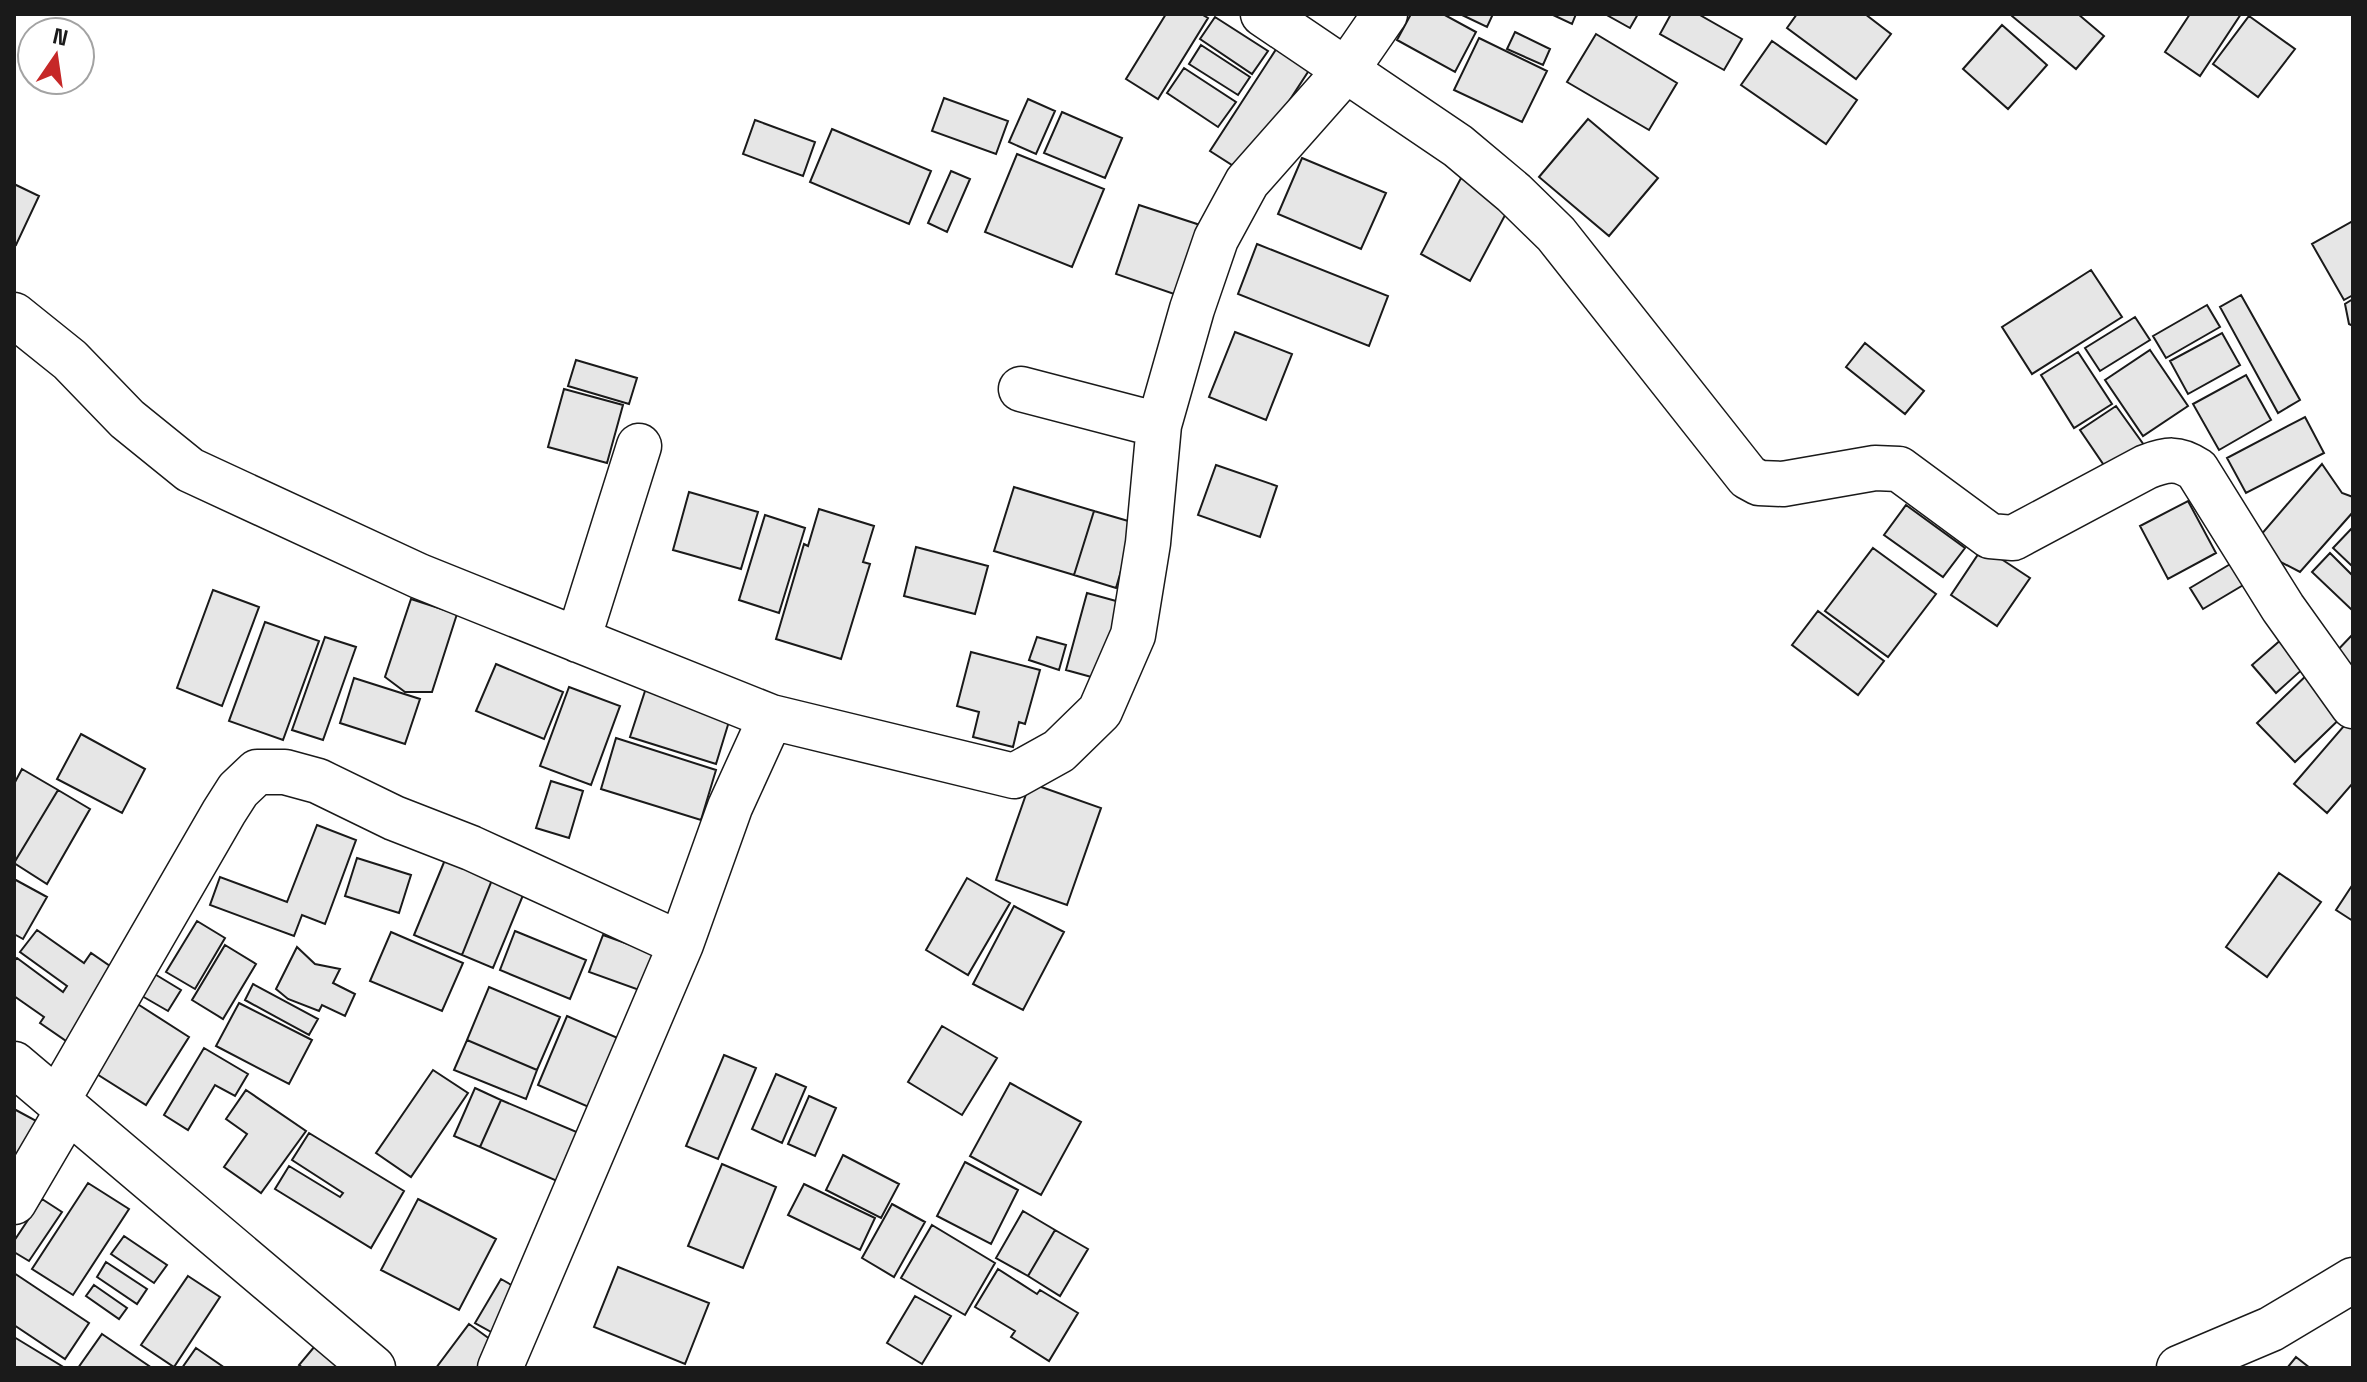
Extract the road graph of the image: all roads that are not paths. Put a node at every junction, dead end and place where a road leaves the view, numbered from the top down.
1 (1263, 14) edge
2 (1385, 14) edge
3 (1347, 69) junction
4 (14, 315) edge
5 (1021, 389) dead end
6 (1159, 425) junction
7 (639, 446) dead end
8 (578, 640) junction
9 (2353, 706) edge
10 (771, 717) junction
11 (681, 944) junction
12 (14, 1064) edge
13 (62, 1105) junction
14 (14, 1202) edge
15 (2353, 1280) edge
16 (373, 1368) edge
17 (500, 1368) edge
18 (2179, 1368) edge

1 - 3 street
2 - 3 street
3 - 6 street
3 - 9 street
4 - 8 street
5 - 6 street
6 - 10 street
7 - 8 street
8 - 10 street
10 - 11 street
11 - 13 street
11 - 17 street
12 - 13 street
13 - 14 street
13 - 16 street
15 - 18 street

